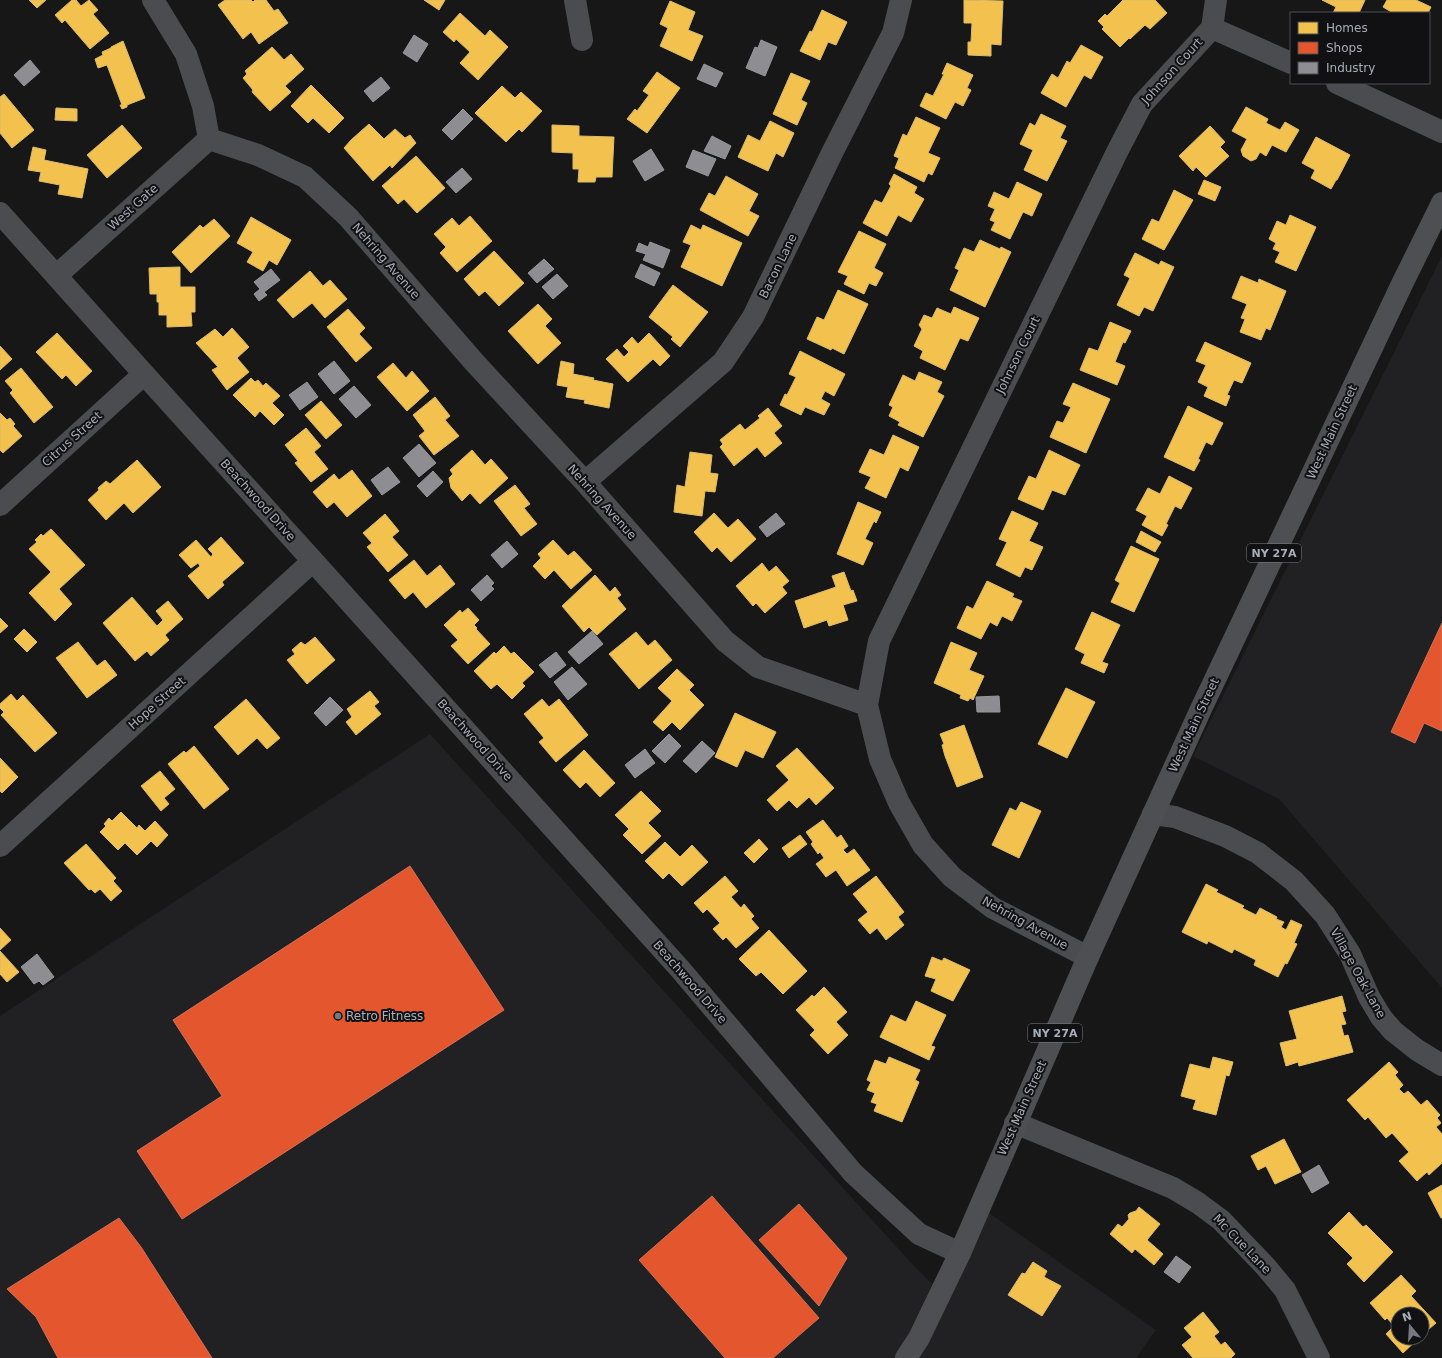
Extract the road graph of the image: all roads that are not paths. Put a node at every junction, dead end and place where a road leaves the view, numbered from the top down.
1 (153, 0) edge
2 (575, 0) edge
3 (901, 0) edge
4 (1216, 0) edge
5 (1212, 28) junction
6 (582, 40) dead end
7 (1290, 62) edge
8 (1340, 84) edge
9 (1442, 132) edge
10 (209, 139) junction
11 (1442, 203) edge
12 (0, 213) edge
13 (57, 275) junction
14 (144, 374) junction
15 (585, 482) junction
16 (0, 505) edge
17 (313, 561) junction
18 (866, 705) junction
19 (1153, 814) junction
20 (0, 846) edge
21 (1088, 957) junction
22 (1442, 1065) edge
23 (1015, 1123) junction
24 (960, 1254) junction
25 (906, 1358) edge
26 (1319, 1358) edge

1 - 10 street
2 - 6 street
3 - 15 street, Bacon Lane
4 - 5 street
5 - 7 street
5 - 18 street, Johnson Court
8 - 9 street
10 - 13 street, West Gate
10 - 15 street, Nehring Avenue
11 - 19 main road, West Main Street / NY 27A
12 - 13 street, Beachwood Drive
13 - 14 street, Beachwood Drive
14 - 16 street, Citrus Street
14 - 17 street, Beachwood Drive
15 - 18 street, Nehring Avenue
17 - 20 street, Hope Street
17 - 24 street, Beachwood Drive
18 - 21 street, Nehring Avenue
19 - 21 main road, West Main Street / NY 27A
19 - 22 street, Village Oak Lane
21 - 23 main road, West Main Street / NY 27A
23 - 24 main road, West Main Street / NY 27A
23 - 26 street, Mc Cue Lane
24 - 25 main road, NY 27A

